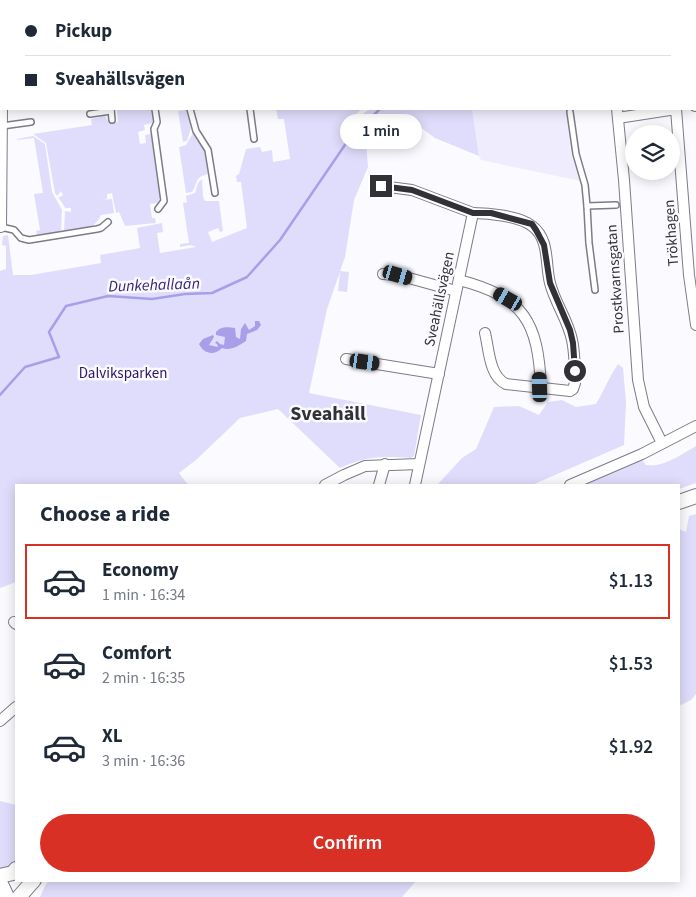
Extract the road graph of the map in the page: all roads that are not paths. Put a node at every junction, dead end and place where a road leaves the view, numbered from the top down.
1 (2, 110) edge
2 (111, 110) edge
3 (155, 110) edge
4 (190, 110) edge
5 (250, 110) edge
6 (664, 110) edge
7 (676, 110) edge
8 (570, 112) dead end
9 (90, 114) dead end
10 (617, 114) edge
11 (112, 120) dead end
12 (31, 122) dead end
13 (2, 126) junction
14 (254, 139) dead end
15 (1, 142) edge
16 (381, 186) dead end
17 (214, 193) dead end
18 (616, 205) dead end
19 (587, 206) junction
20 (158, 209) dead end
21 (473, 213) junction
22 (108, 222) dead end
23 (0, 227) edge
24 (382, 274) dead end
25 (459, 280) junction
26 (595, 290) dead end
27 (456, 291) junction
28 (696, 325) edge
29 (485, 333) dead end
30 (346, 359) dead end
31 (439, 374) junction
32 (540, 387) junction
33 (696, 426) edge
34 (662, 443) junction
35 (384, 464) junction
36 (419, 464) junction
37 (327, 484) edge
38 (380, 484) edge
39 (415, 484) edge
40 (572, 484) edge
41 (696, 496) edge
42 (680, 502) edge
43 (15, 708) edge
44 (0, 722) edge
45 (15, 870) edge
46 (0, 876) edge
47 (0, 882) edge
48 (32, 882) edge
49 (6, 897) edge
50 (19, 897) edge

1 - 13 street
2 - 9 lane
2 - 11 lane
3 - 20 lane
4 - 17 lane
5 - 14 lane
6 - 10 street
7 - 28 street, Trökhagen
8 - 19 lane
10 - 34 street, Prostkvarnsgatan
12 - 13 lane
13 - 15 street
15 - 23 street
16 - 21 street
18 - 19 lane
19 - 26 lane
21 - 25 street, Sveahällsvägen
21 - 32 street
22 - 23 lane
24 - 27 street
25 - 27 street, Sveahällsvägen
25 - 32 street
27 - 31 street, Sveahällsvägen
29 - 32 street
30 - 31 street
31 - 36 street, Sveahällsvägen
33 - 34 street
34 - 40 street
35 - 36 street
35 - 37 street
35 - 38 street
36 - 39 street, Sveahällsvägen
41 - 42 street
43 - 44 street
45 - 46 street
47 - 49 street
48 - 50 street

